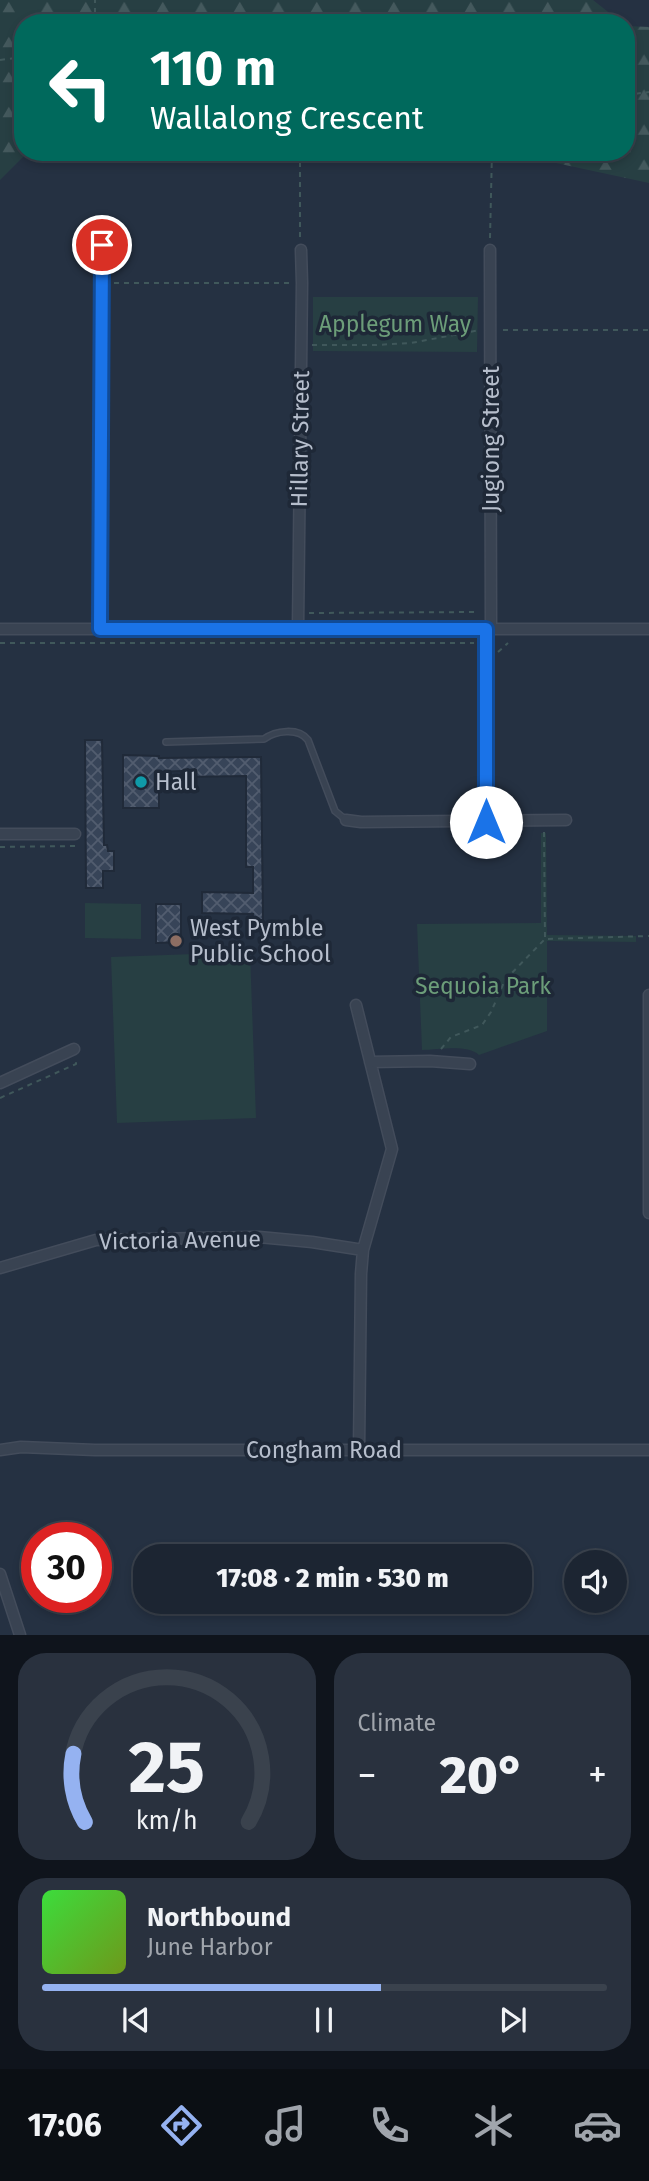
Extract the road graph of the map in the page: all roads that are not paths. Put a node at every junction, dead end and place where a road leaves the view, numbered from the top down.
1 (102, 245) dead end
2 (301, 250) road end
3 (490, 250) road end
4 (298, 628) junction
5 (0, 629) edge
6 (100, 629) junction
7 (489, 629) junction
8 (649, 629) edge
9 (166, 742) dead end
10 (346, 820) joint
11 (566, 820) dead end
12 (486, 822) junction
13 (0, 834) edge
14 (75, 834) dead end
15 (649, 995) edge
16 (356, 1005) dead end
17 (649, 1044) edge
18 (74, 1049) dead end
19 (370, 1062) junction
20 (470, 1064) dead end
21 (0, 1083) edge
22 (649, 1213) edge
23 (363, 1250) junction
24 (0, 1268) edge
25 (359, 1449) junction
26 (0, 1450) edge
27 (649, 1450) edge
28 (0, 1574) edge
29 (20, 1635) edge

1 - 6 street
2 - 4 street, Hillary Street
3 - 7 street, Jugiong Street
4 - 6 street
4 - 7 street
5 - 6 street
7 - 8 street
7 - 12 street, Jugiong Street
9 - 10 lane
10 - 12 street
11 - 12 street
13 - 14 street
15 - 17 street
16 - 19 street
17 - 22 street
18 - 21 street
19 - 20 street
19 - 23 street
23 - 24 street, Victoria Avenue
23 - 25 street
25 - 26 street, Congham Road
25 - 27 street, Congham Road
28 - 29 street

